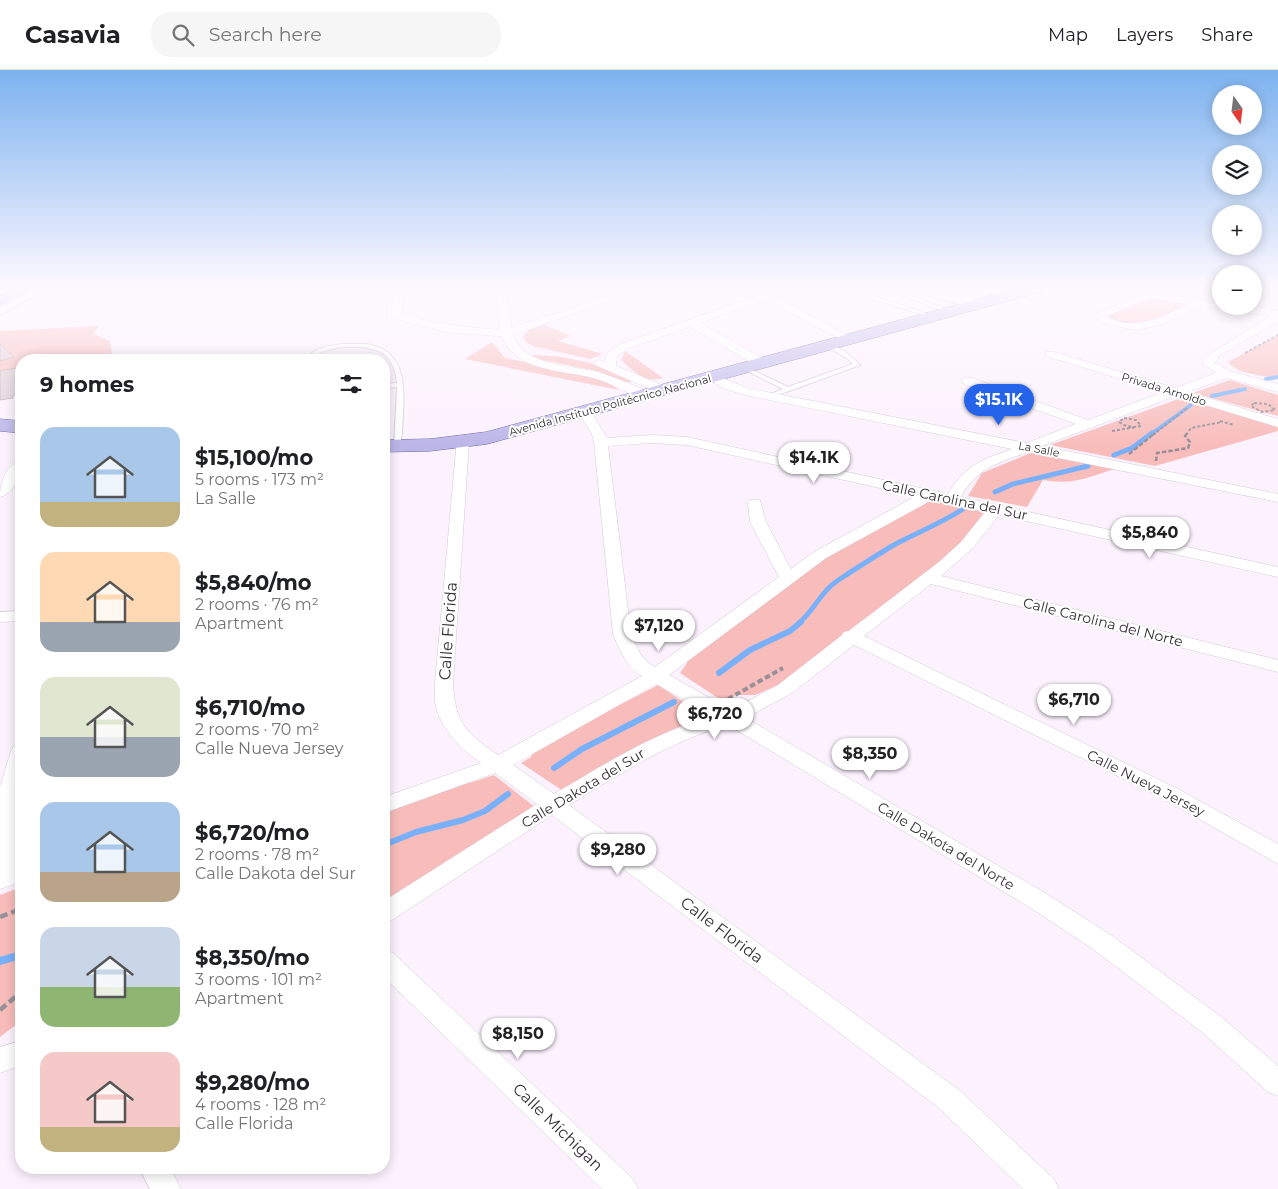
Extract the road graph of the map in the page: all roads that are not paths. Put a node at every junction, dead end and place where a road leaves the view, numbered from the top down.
1 (510, 341) edge
2 (639, 341) edge
3 (718, 341) edge
4 (846, 341) edge
5 (1238, 341) edge
6 (830, 346) junction
7 (517, 352) junction
8 (553, 353) dead end
9 (314, 354) edge
10 (385, 354) edge
11 (1050, 354) dead end
12 (390, 357) edge
13 (611, 361) junction
14 (570, 363) junction
15 (755, 366) junction
16 (1225, 374) junction
17 (713, 378) junction
18 (968, 381) dead end
19 (399, 385) junction
20 (390, 386) edge
21 (1278, 388) edge
22 (787, 390) junction
23 (664, 391) junction
24 (1175, 392) junction
25 (645, 396) junction
26 (770, 396) junction
27 (585, 413) junction
28 (1278, 423) edge
29 (1088, 424) junction
30 (0, 426) edge
31 (15, 427) edge
32 (462, 442) junction
33 (601, 442) junction
34 (390, 446) edge
35 (1027, 446) junction
36 (15, 473) edge
37 (0, 493) edge
38 (931, 494) junction
39 (953, 498) junction
40 (1278, 498) edge
41 (755, 503) dead end
42 (996, 508) junction
43 (1278, 572) edge
44 (787, 577) junction
45 (928, 578) junction
46 (15, 616) edge
47 (0, 617) edge
48 (850, 636) junction
49 (1278, 666) edge
50 (655, 676) junction
51 (722, 713) junction
52 (498, 764) junction
53 (15, 767) edge
54 (390, 803) edge
55 (553, 804) junction
56 (1278, 855) edge
57 (8, 877) edge
58 (390, 909) edge
59 (390, 967) edge
60 (15, 1056) edge
61 (0, 1060) edge
62 (1278, 1083) edge
63 (157, 1174) edge
64 (166, 1189) edge
65 (623, 1189) edge
66 (1044, 1189) edge

1 - 7 street
2 - 13 street
3 - 15 street
4 - 6 main road, Avenida Instituto Politécnico Nacional
5 - 16 street
6 - 15 main road, Avenida Instituto Politécnico Nacional
6 - 22 lane
7 - 8 street
7 - 14 street
9 - 10 lane
11 - 24 street, Privada Arnoldo
12 - 19 lane
13 - 14 street
13 - 23 street
14 - 25 street
15 - 17 main road, Avenida Instituto Politécnico Nacional
15 - 22 lane
16 - 21 street
16 - 24 street
17 - 23 main road, Avenida Instituto Politécnico Nacional
17 - 26 street, La Salle
18 - 29 street
19 - 20 lane
19 - 34 lane
22 - 26 lane
23 - 25 main road, Avenida Instituto Politécnico Nacional
24 - 28 street, Privada Arnoldo
24 - 29 street
25 - 27 main road, Avenida Instituto Politécnico Nacional
26 - 35 street, La Salle
27 - 32 main road, Avenida Instituto Politécnico Nacional
27 - 33 street, Calle Dakota del Norte
29 - 35 street
30 - 31 main road
32 - 34 main road, Avenida Instituto Politécnico Nacional
32 - 52 street, Calle Florida
33 - 38 street, Calle Carolina del Sur
33 - 50 street, Calle Dakota del Norte
35 - 39 street
35 - 40 street, La Salle
36 - 37 street
38 - 39 street, Calle Carolina del Sur
38 - 44 street
39 - 42 street, Calle Carolina del Sur
41 - 44 street
42 - 43 street, Calle Carolina del Sur
42 - 45 street, Calle Dakota del Sur
44 - 50 street
45 - 48 street, Calle Dakota del Sur
45 - 49 street, Calle Carolina del Norte
46 - 47 street
48 - 51 street, Calle Dakota del Sur
48 - 56 street, Calle Nueva Jersey
50 - 51 street, Calle Dakota del Norte
50 - 52 street
51 - 55 street, Calle Dakota del Sur
51 - 62 street, Calle Dakota del Norte
52 - 54 street
52 - 55 street, Calle Florida
53 - 57 street
55 - 58 street, Calle Dakota del Sur
55 - 66 street, Calle Florida
59 - 65 street, Calle Míchigan
60 - 61 street
63 - 64 street

